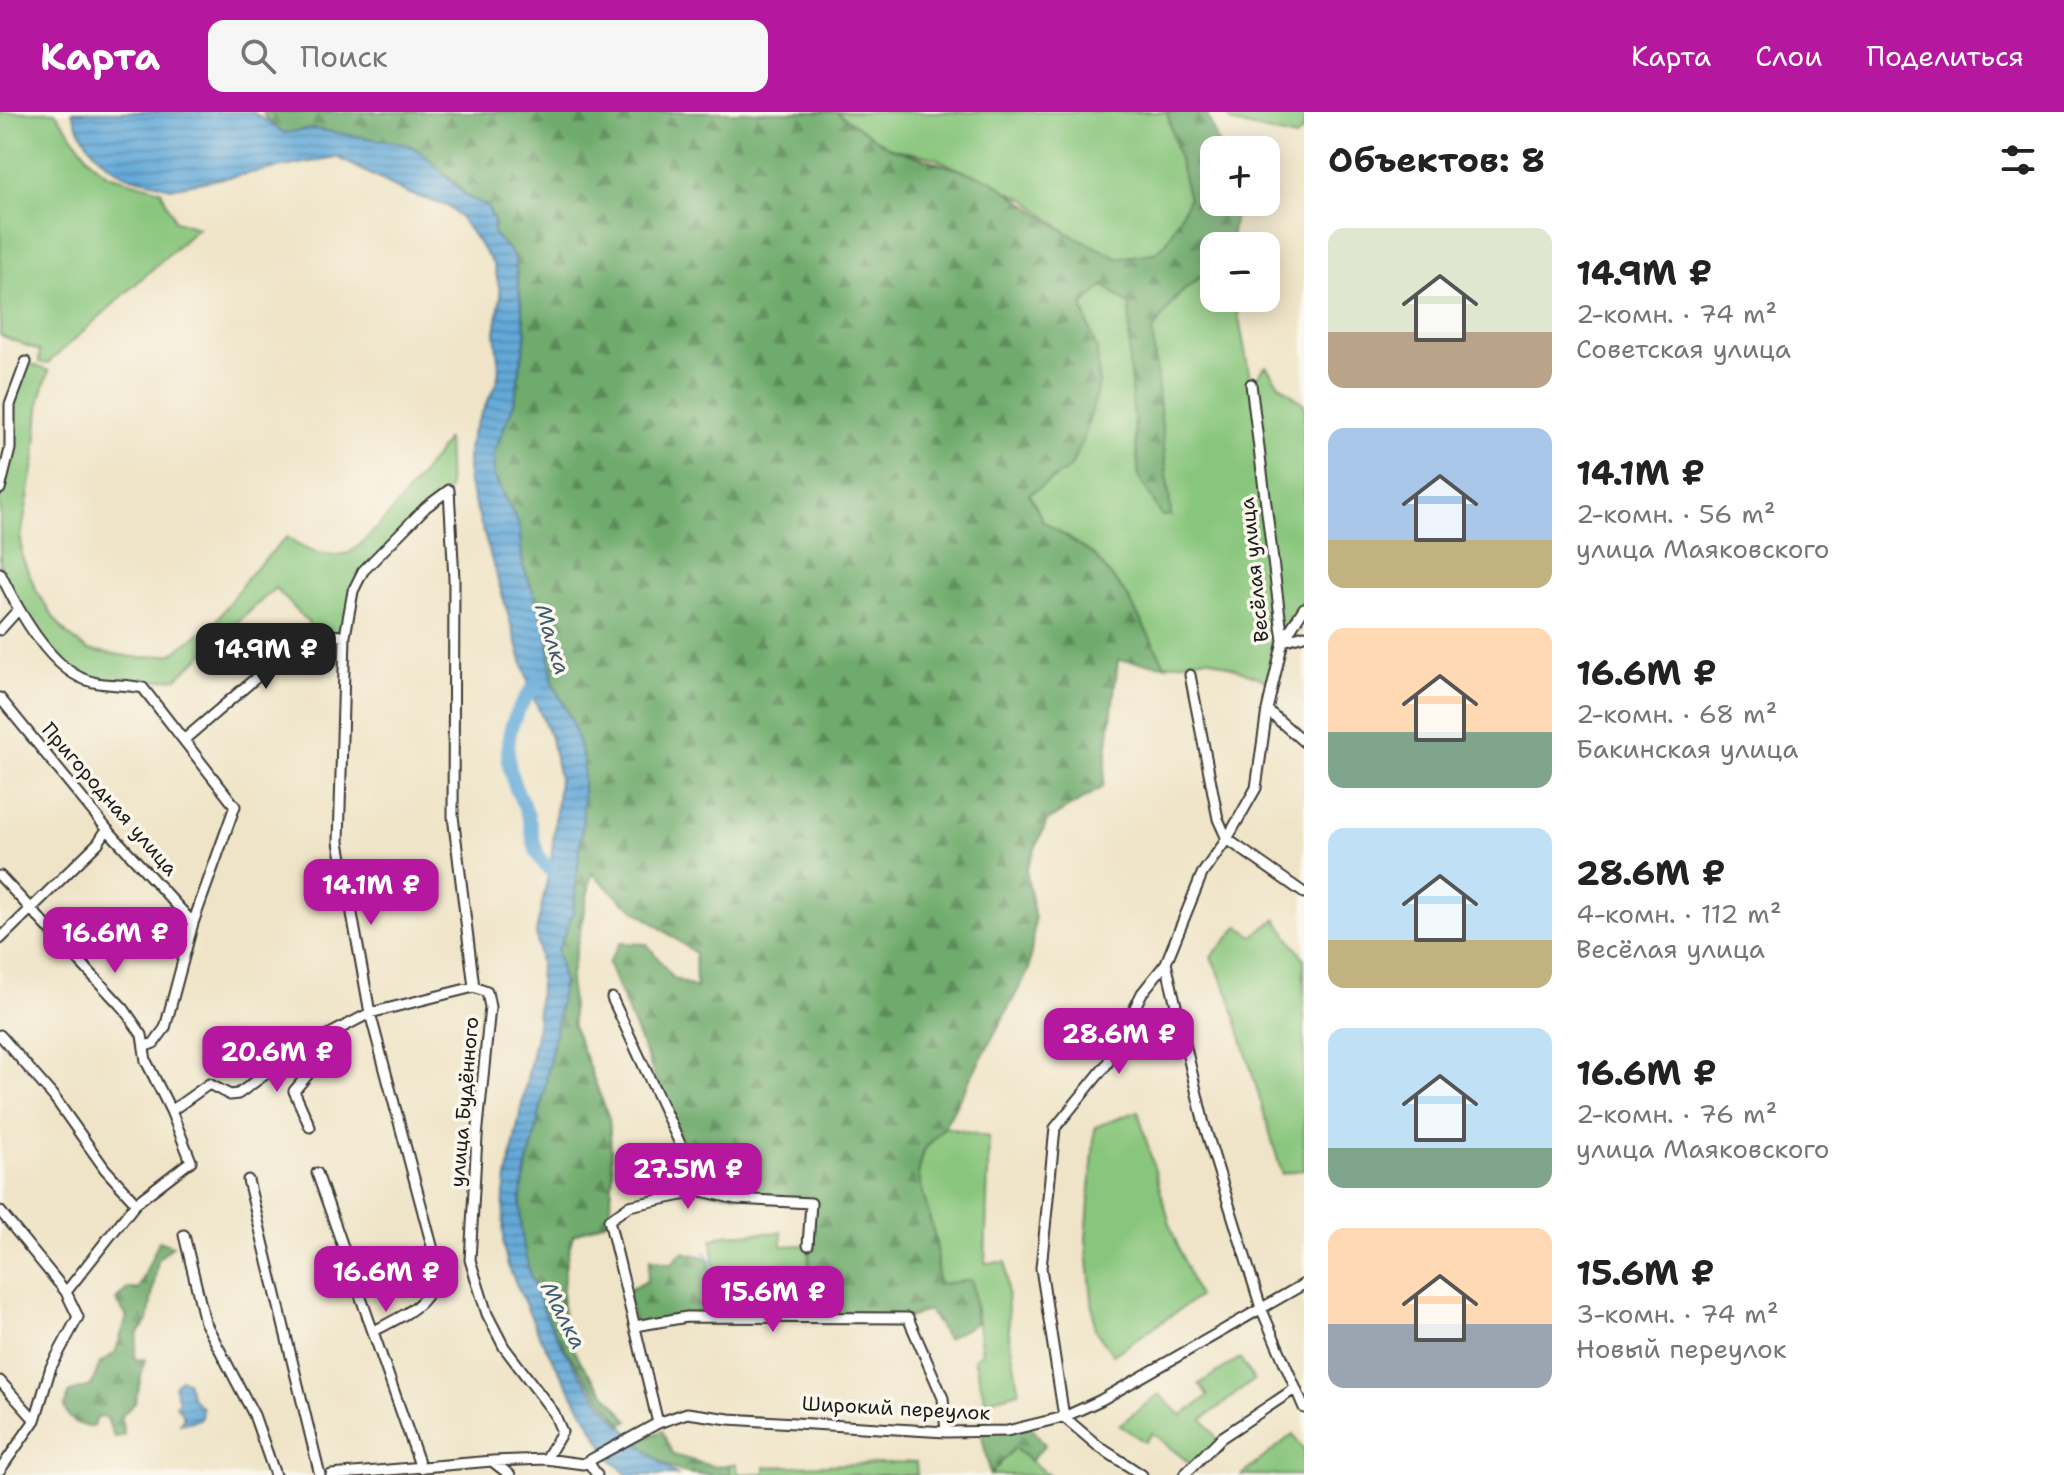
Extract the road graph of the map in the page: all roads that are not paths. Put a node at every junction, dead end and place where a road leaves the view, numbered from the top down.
1 (26, 362) dead end
2 (1251, 384) dead end
3 (0, 489) edge
4 (0, 573) edge
5 (1304, 608) edge
6 (17, 611) junction
7 (0, 630) edge
8 (1304, 635) edge
9 (345, 636) junction
10 (1283, 641) junction
11 (1190, 675) dead end
12 (0, 698) edge
13 (1267, 710) junction
14 (186, 738) junction
15 (1304, 742) edge
16 (107, 829) junction
17 (1227, 839) junction
18 (0, 876) edge
19 (1304, 893) edge
20 (31, 912) junction
21 (193, 923) junction
22 (0, 939) edge
23 (1166, 963) junction
24 (474, 987) junction
25 (612, 998) dead end
26 (370, 1013) junction
27 (0, 1035) edge
28 (146, 1046) junction
29 (299, 1050) junction
30 (171, 1111) junction
31 (310, 1127) dead end
32 (317, 1173) dead end
33 (248, 1180) dead end
34 (702, 1191) junction
35 (136, 1203) junction
36 (0, 1211) edge
37 (184, 1235) dead end
38 (808, 1245) dead end
39 (1304, 1284) edge
40 (66, 1292) junction
41 (1261, 1308) junction
42 (635, 1326) junction
43 (374, 1331) junction
44 (0, 1381) edge
45 (1293, 1390) junction
46 (1304, 1408) edge
47 (1064, 1417) junction
48 (35, 1420) junction
49 (658, 1423) junction
50 (946, 1432) junction
51 (546, 1459) junction
52 (492, 1461) junction
53 (589, 1463) junction
54 (421, 1468) junction
55 (0, 1470) edge
56 (403, 1472) edge
57 (275, 1475) edge
58 (320, 1475) edge
59 (331, 1475) edge
60 (510, 1475) edge
61 (597, 1475) edge
62 (1142, 1475) edge
63 (1184, 1475) edge

1 - 3 street
2 - 10 street, Весёлая улица
4 - 6 street
5 - 10 street
6 - 7 street
6 - 14 street
8 - 10 street
9 - 14 street
9 - 24 street, улица Будённого
9 - 26 street
10 - 13 street, Весёлая улица
11 - 17 street
12 - 16 street, Пригородная улица
13 - 15 street
13 - 17 street, Весёлая улица
14 - 21 street
16 - 20 street
16 - 21 street, Пригородная улица
17 - 19 street
17 - 23 street, Весёлая улица
18 - 20 street
20 - 22 street
20 - 28 street
21 - 28 street
23 - 41 street
23 - 47 street, Весёлая улица
24 - 26 street
24 - 51 street, улица Будённого
25 - 34 street
26 - 29 street
26 - 43 street
27 - 35 street
28 - 30 street
29 - 30 street
29 - 31 street
30 - 35 street
32 - 43 street
33 - 58 street
34 - 38 street
34 - 42 street
35 - 40 street
36 - 40 street
37 - 57 street
39 - 41 street, Широкий переулок
40 - 48 street
41 - 45 street
41 - 47 street, Широкий переулок
42 - 49 street
42 - 50 street
43 - 54 street
44 - 48 street
45 - 46 street
45 - 63 street
47 - 50 street, Широкий переулок
47 - 62 street
48 - 55 street
49 - 50 street, Широкий переулок
49 - 53 street, Широкий переулок
51 - 52 street
51 - 53 street
52 - 54 street
52 - 60 street
53 - 61 street
54 - 56 street
56 - 59 street

